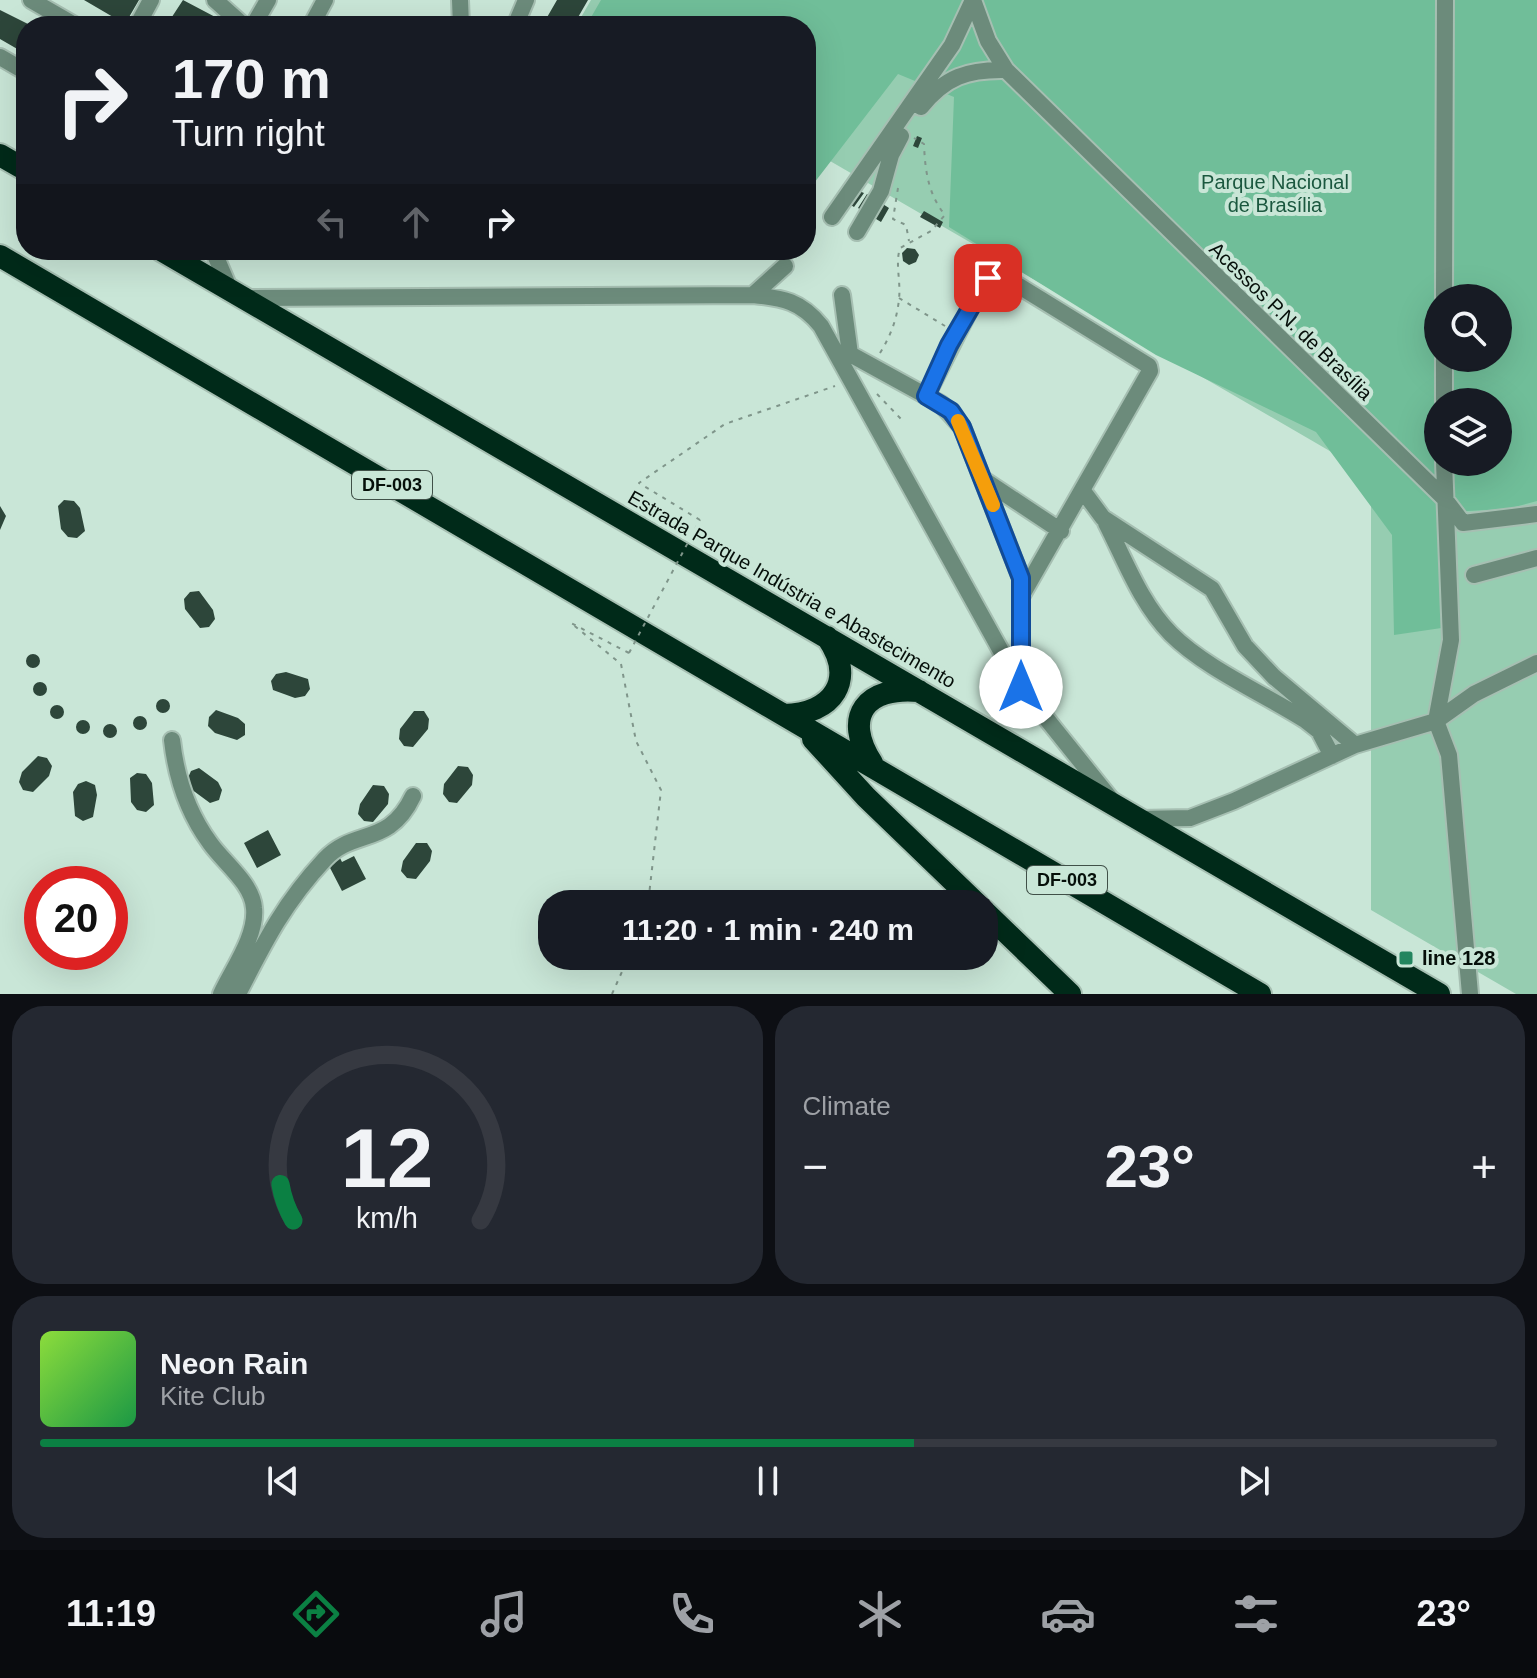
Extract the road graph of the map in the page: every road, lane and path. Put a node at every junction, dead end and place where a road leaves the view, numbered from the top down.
1 (31, 0) edge
2 (215, 0) edge
3 (973, 0) edge
4 (1445, 0) edge
5 (59, 16) edge
6 (233, 16) edge
7 (1006, 70) junction
8 (904, 130) junction
9 (898, 179) dead end
10 (832, 217) dead end
11 (857, 232) dead end
12 (909, 242) junction
13 (0, 256) edge
14 (178, 260) edge
15 (219, 260) edge
16 (785, 266) dead end
17 (1444, 284) edge
18 (238, 294) junction
19 (753, 295) junction
20 (842, 295) dead end
21 (899, 298) junction
22 (956, 332) junction
23 (846, 336) junction
24 (827, 337) junction
25 (873, 366) junction
26 (851, 380) junction
27 (926, 396) junction
28 (901, 419) dead end
29 (1444, 476) edge
30 (984, 480) junction
31 (1083, 491) junction
32 (1444, 498) junction
33 (1537, 514) edge
34 (1103, 518) junction
35 (1061, 531) junction
36 (1537, 558) edge
37 (1474, 575) dead end
38 (1022, 595) junction
39 (827, 637) junction
40 (1537, 663) edge
41 (1445, 685) junction
42 (1021, 687) junction
43 (920, 691) junction
44 (1474, 694) junction
45 (791, 719) junction
46 (1436, 721) junction
47 (172, 740) dead end
48 (1355, 745) junction
49 (1332, 756) junction
50 (874, 765) junction
51 (413, 796) dead end
52 (1119, 808) junction
53 (1139, 819) junction
54 (650, 890) edge
55 (962, 890) edge
56 (998, 925) edge
57 (623, 970) edge
58 (221, 994) edge
59 (238, 994) edge
60 (612, 994) edge
61 (1070, 994) edge
62 (1260, 994) edge
63 (1439, 994) edge
64 (1470, 994) edge

1 - 5 street
2 - 6 street
3 - 7 street, Acessos P.N. de Brasília
3 - 10 street
4 - 17 street
7 - 8 street
7 - 32 street, Acessos P.N. de Brasília
8 - 11 street
8 - 12 path
9 - 12 path
12 - 21 path
13 - 45 highway, DF-003
14 - 18 highway, Estrada Parque Indústria e Abastecimento
15 - 18 street
16 - 19 street
18 - 19 street
18 - 39 highway, Estrada Parque Indústria e Abastecimento
19 - 24 street
20 - 23 street
21 - 22 path
21 - 25 path
22 - 27 street
22 - 31 street
23 - 24 street
23 - 25 street
24 - 26 street
25 - 27 street
25 - 28 path
26 - 42 street
26 - 54 path, bridge
27 - 30 street
29 - 32 street
30 - 35 street
30 - 38 street
31 - 34 street
31 - 35 street
32 - 33 street, Acessos P.N. de Brasília
32 - 41 street
34 - 48 street
34 - 49 street
35 - 38 street
36 - 37 street
38 - 42 street
39 - 43 highway, Estrada Parque Indústria e Abastecimento
39 - 45 highway
40 - 44 street
41 - 44 street
41 - 46 street
42 - 52 street
43 - 50 highway
43 - 52 highway, Estrada Parque Indústria e Abastecimento
44 - 46 street
45 - 50 highway, DF-003
45 - 55 highway
46 - 48 street
46 - 64 street
47 - 58 street
48 - 49 street
49 - 53 street
50 - 62 highway, DF-003
51 - 59 street
52 - 53 highway, Estrada Parque Indústria e Abastecimento
53 - 63 highway, Estrada Parque Indústria e Abastecimento
56 - 61 highway
57 - 60 path

